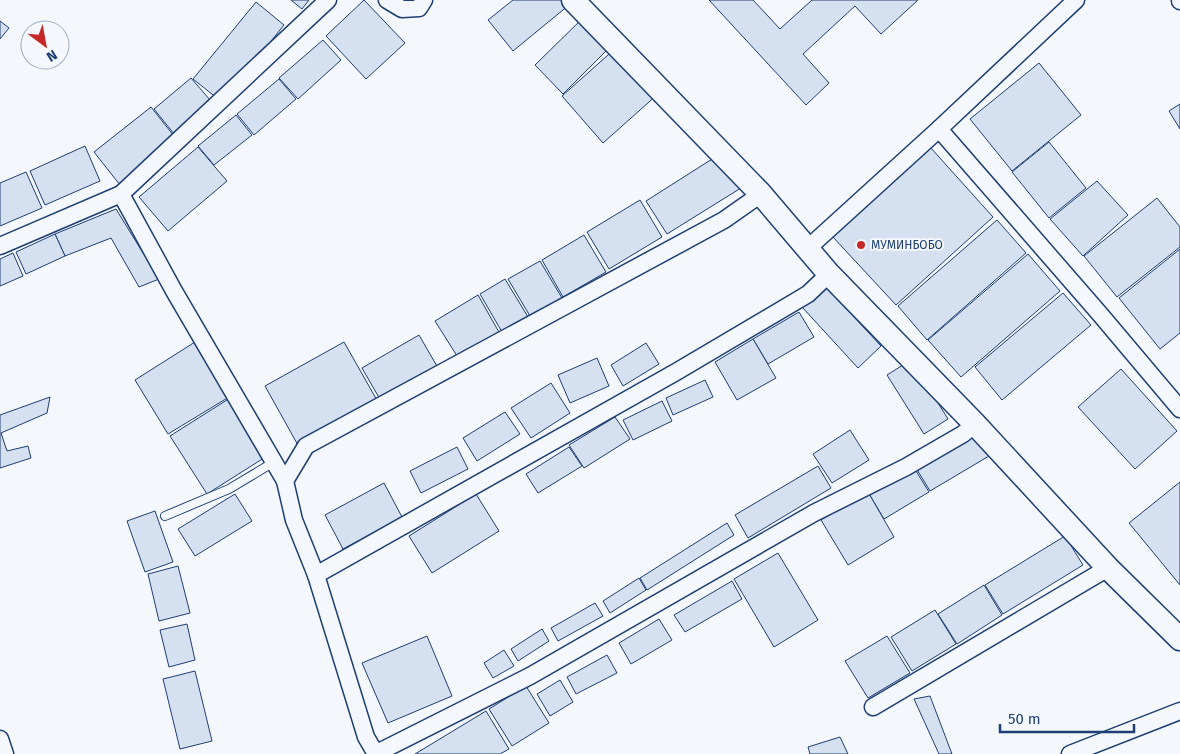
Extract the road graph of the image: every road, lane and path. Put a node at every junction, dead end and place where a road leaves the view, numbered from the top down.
1 (328, 0) edge
2 (387, 0) edge
3 (424, 0) edge
4 (573, 0) edge
5 (1076, 0) edge
6 (939, 129) junction
7 (120, 194) junction
8 (760, 194) junction
9 (0, 246) edge
10 (807, 249) junction
11 (829, 274) junction
12 (1180, 409) edge
13 (975, 424) junction
14 (274, 462) junction
15 (285, 480) junction
16 (165, 516) dead end
17 (1108, 568) junction
18 (316, 575) junction
19 (1180, 639) edge
20 (873, 707) dead end
21 (1180, 711) edge
22 (0, 739) edge
23 (5, 754) edge
24 (376, 754) edge
25 (1070, 754) edge

1 - 7 street
2 - 3 street
4 - 8 street
5 - 6 street
6 - 10 street
6 - 12 street
7 - 9 street
7 - 14 street
8 - 10 street
8 - 15 street
10 - 11 street
11 - 13 street
11 - 18 street
13 - 17 street
13 - 24 street
14 - 15 street
14 - 16 lane
15 - 18 street
17 - 19 street
17 - 20 street
18 - 24 street
21 - 25 street
22 - 23 street

